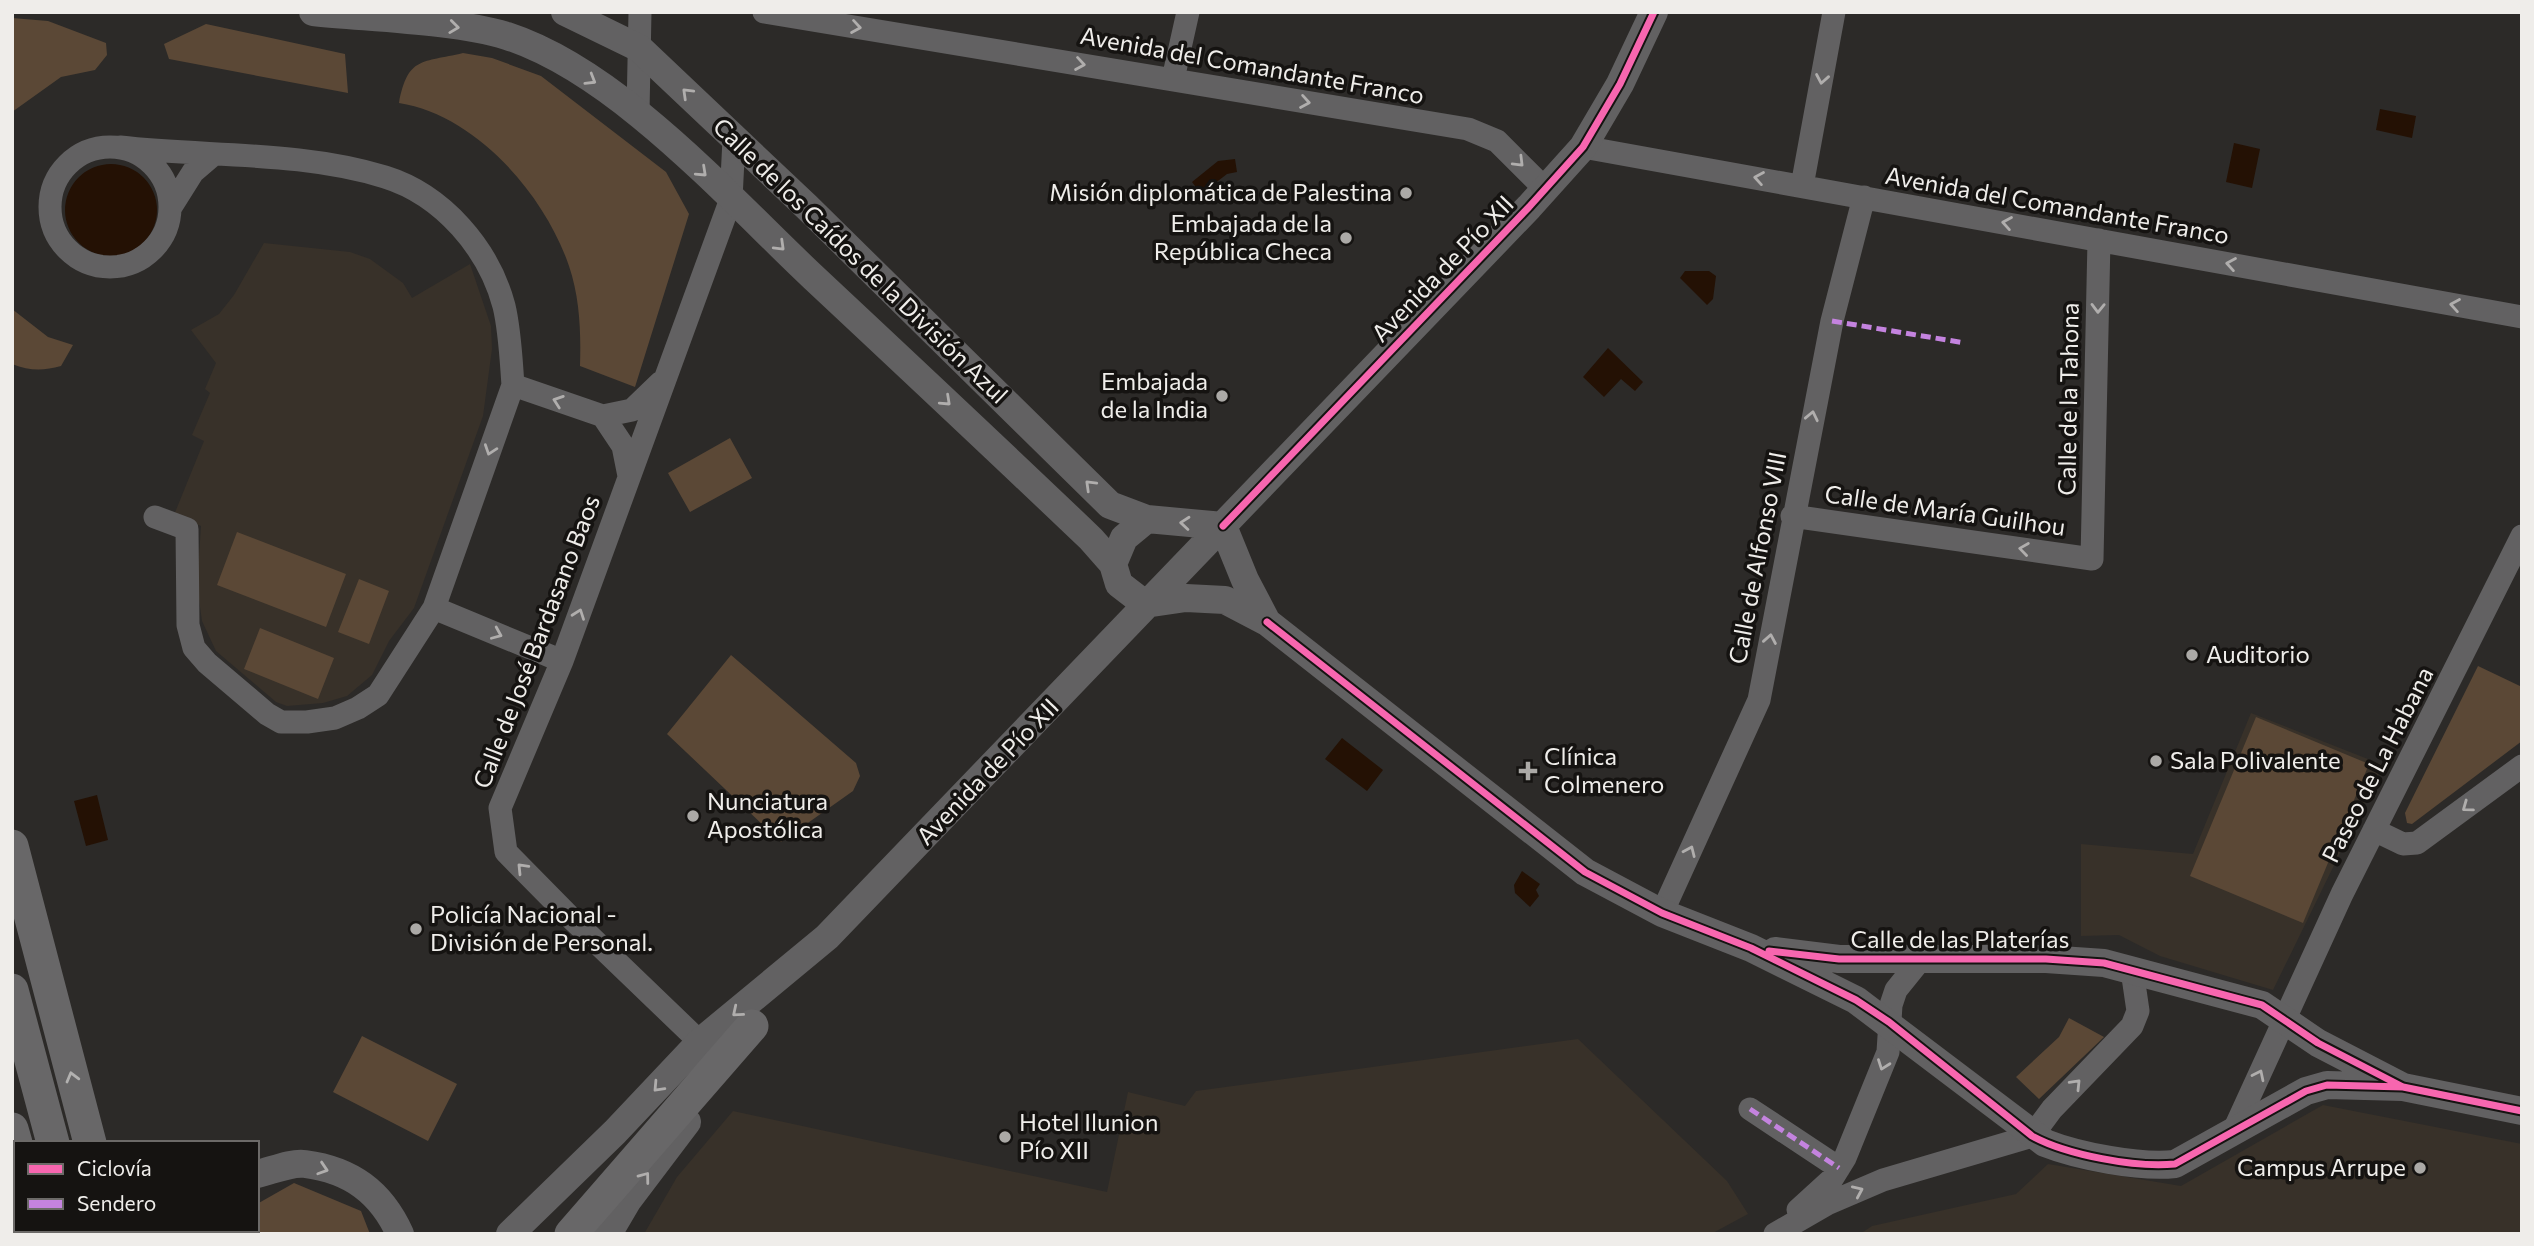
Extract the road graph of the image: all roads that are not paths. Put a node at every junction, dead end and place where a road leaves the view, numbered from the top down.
1 (313, 12) edge
2 (565, 12) edge
3 (640, 12) edge
4 (764, 12) edge
5 (1188, 12) edge
6 (1654, 12) edge
7 (1834, 12) edge
8 (639, 48) junction
9 (1173, 79) junction
10 (638, 112) junction
11 (734, 139) junction
12 (1583, 146) junction
13 (120, 147) junction
14 (214, 154) junction
15 (1802, 186) junction
16 (1545, 189) junction
17 (1864, 197) junction
18 (731, 199) junction
19 (171, 207) junction
20 (2099, 240) junction
21 (2522, 317) edge
22 (665, 378) junction
23 (513, 385) junction
24 (603, 416) junction
25 (629, 479) junction
26 (1792, 516) junction
27 (155, 517) dead end
28 (1147, 519) junction
29 (1223, 526) junction
30 (2522, 536) edge
31 (2092, 559) joint
32 (1112, 564) junction
33 (1245, 580) junction
34 (1225, 600) junction
35 (1145, 604) junction
36 (434, 608) junction
37 (1267, 622) junction
38 (562, 661) junction
39 (2522, 766) edge
40 (2374, 830) junction
41 (12, 846) edge
42 (1662, 913) junction
43 (827, 937) junction
44 (1751, 948) junction
45 (1921, 959) junction
46 (2132, 970) junction
47 (12, 990) edge
48 (2285, 1019) junction
49 (1889, 1022) junction
50 (752, 1026) junction
51 (700, 1042) junction
52 (2403, 1087) junction
53 (1750, 1109) dead end
54 (2522, 1111) edge
55 (2234, 1130) junction
56 (615, 1132) junction
57 (2032, 1136) junction
58 (51, 1141) edge
59 (89, 1141) edge
60 (1839, 1168) junction
61 (259, 1174) edge
62 (400, 1234) edge
63 (510, 1234) edge
64 (534, 1234) edge
65 (571, 1234) edge
66 (608, 1234) edge
67 (1773, 1234) edge

1 -> 10 main road, Calle de los Caídos de la División Azul
2 - 8 main road, Calle de los Caídos de la División Azul
3 - 8 street
4 -> 9 street, Avenida del Comandante Franco
5 - 9 street
6 - 12 main road, Avenida de Pío XII
7 -> 15 street
8 - 10 street
11 -> 8 main road, Calle de los Caídos de la División Azul
9 -> 16 street, Avenida del Comandante Franco
10 -> 18 main road, Calle de los Caídos de la División Azul
11 - 18 street, Calle de José Bardasano Baos
28 -> 11 main road, Calle de los Caídos de la División Azul
15 -> 12 street, Avenida del Comandante Franco
12 - 16 main road, Avenida de Pío XII
13 - 14 street
13 - 19 street
13 - 19 street
14 - 19 street
14 - 23 street
15 - 17 street, Avenida del Comandante Franco
16 - 29 main road, Avenida de Pío XII
20 -> 17 street, Avenida del Comandante Franco
26 -> 17 street, Calle de Alfonso VIII
18 - 22 street, Calle de José Bardasano Baos
18 -> 32 main road, Calle de los Caídos de la División Azul
21 -> 20 street, Avenida del Comandante Franco
20 -> 31 street, Calle de la Tahona
22 - 24 street
22 - 25 street, Calle de José Bardasano Baos
24 -> 23 street
23 -> 36 street
24 - 25 street
38 -> 25 street, Calle de José Bardasano Baos
31 -> 26 street, Calle de María Guilhou
42 -> 26 street, Calle de Alfonso VIII
27 - 36 street
29 -> 28 main road
28 - 32 main road
29 - 33 main road
29 - 35 main road, Avenida de Pío XII
30 - 40 street, Paseo de La Habana
32 - 35 main road
33 - 34 main road
33 - 37 main road
34 - 35 main road
34 - 37 main road
35 - 43 main road, Avenida de Pío XII
36 -> 38 street
37 - 42 main road
51 -> 38 street, Calle de José Bardasano Baos
39 -> 40 street
40 - 48 street, Paseo de La Habana
59 -> 41 highway
42 - 44 main road
43 - 50 main road, Avenida de Pío XII
43 -> 51 main road, Avenida de Pío XII
44 - 45 main road, Calle de las Platerías
44 - 49 main road
45 - 46 main road, Calle de las Platerías
45 - 49 street
46 - 48 main road, Calle de las Platerías
57 -> 46 street
47 - 58 highway
48 - 52 main road, Calle de las Platerías
55 -> 48 street, Paseo de La Habana
49 - 57 main road
49 -> 60 street
50 - 65 highway
66 -> 50 main road, Avenida de Pío XII
51 -> 56 main road, Avenida de Pío XII
52 - 54 main road
52 - 55 main road
53 - 60 street
55 - 57 main road
56 - 63 main road, Avenida de Pío XII
56 - 64 main road, Avenida de Pío XII
67 -> 57 street
60 - 67 street
61 -> 62 main road

